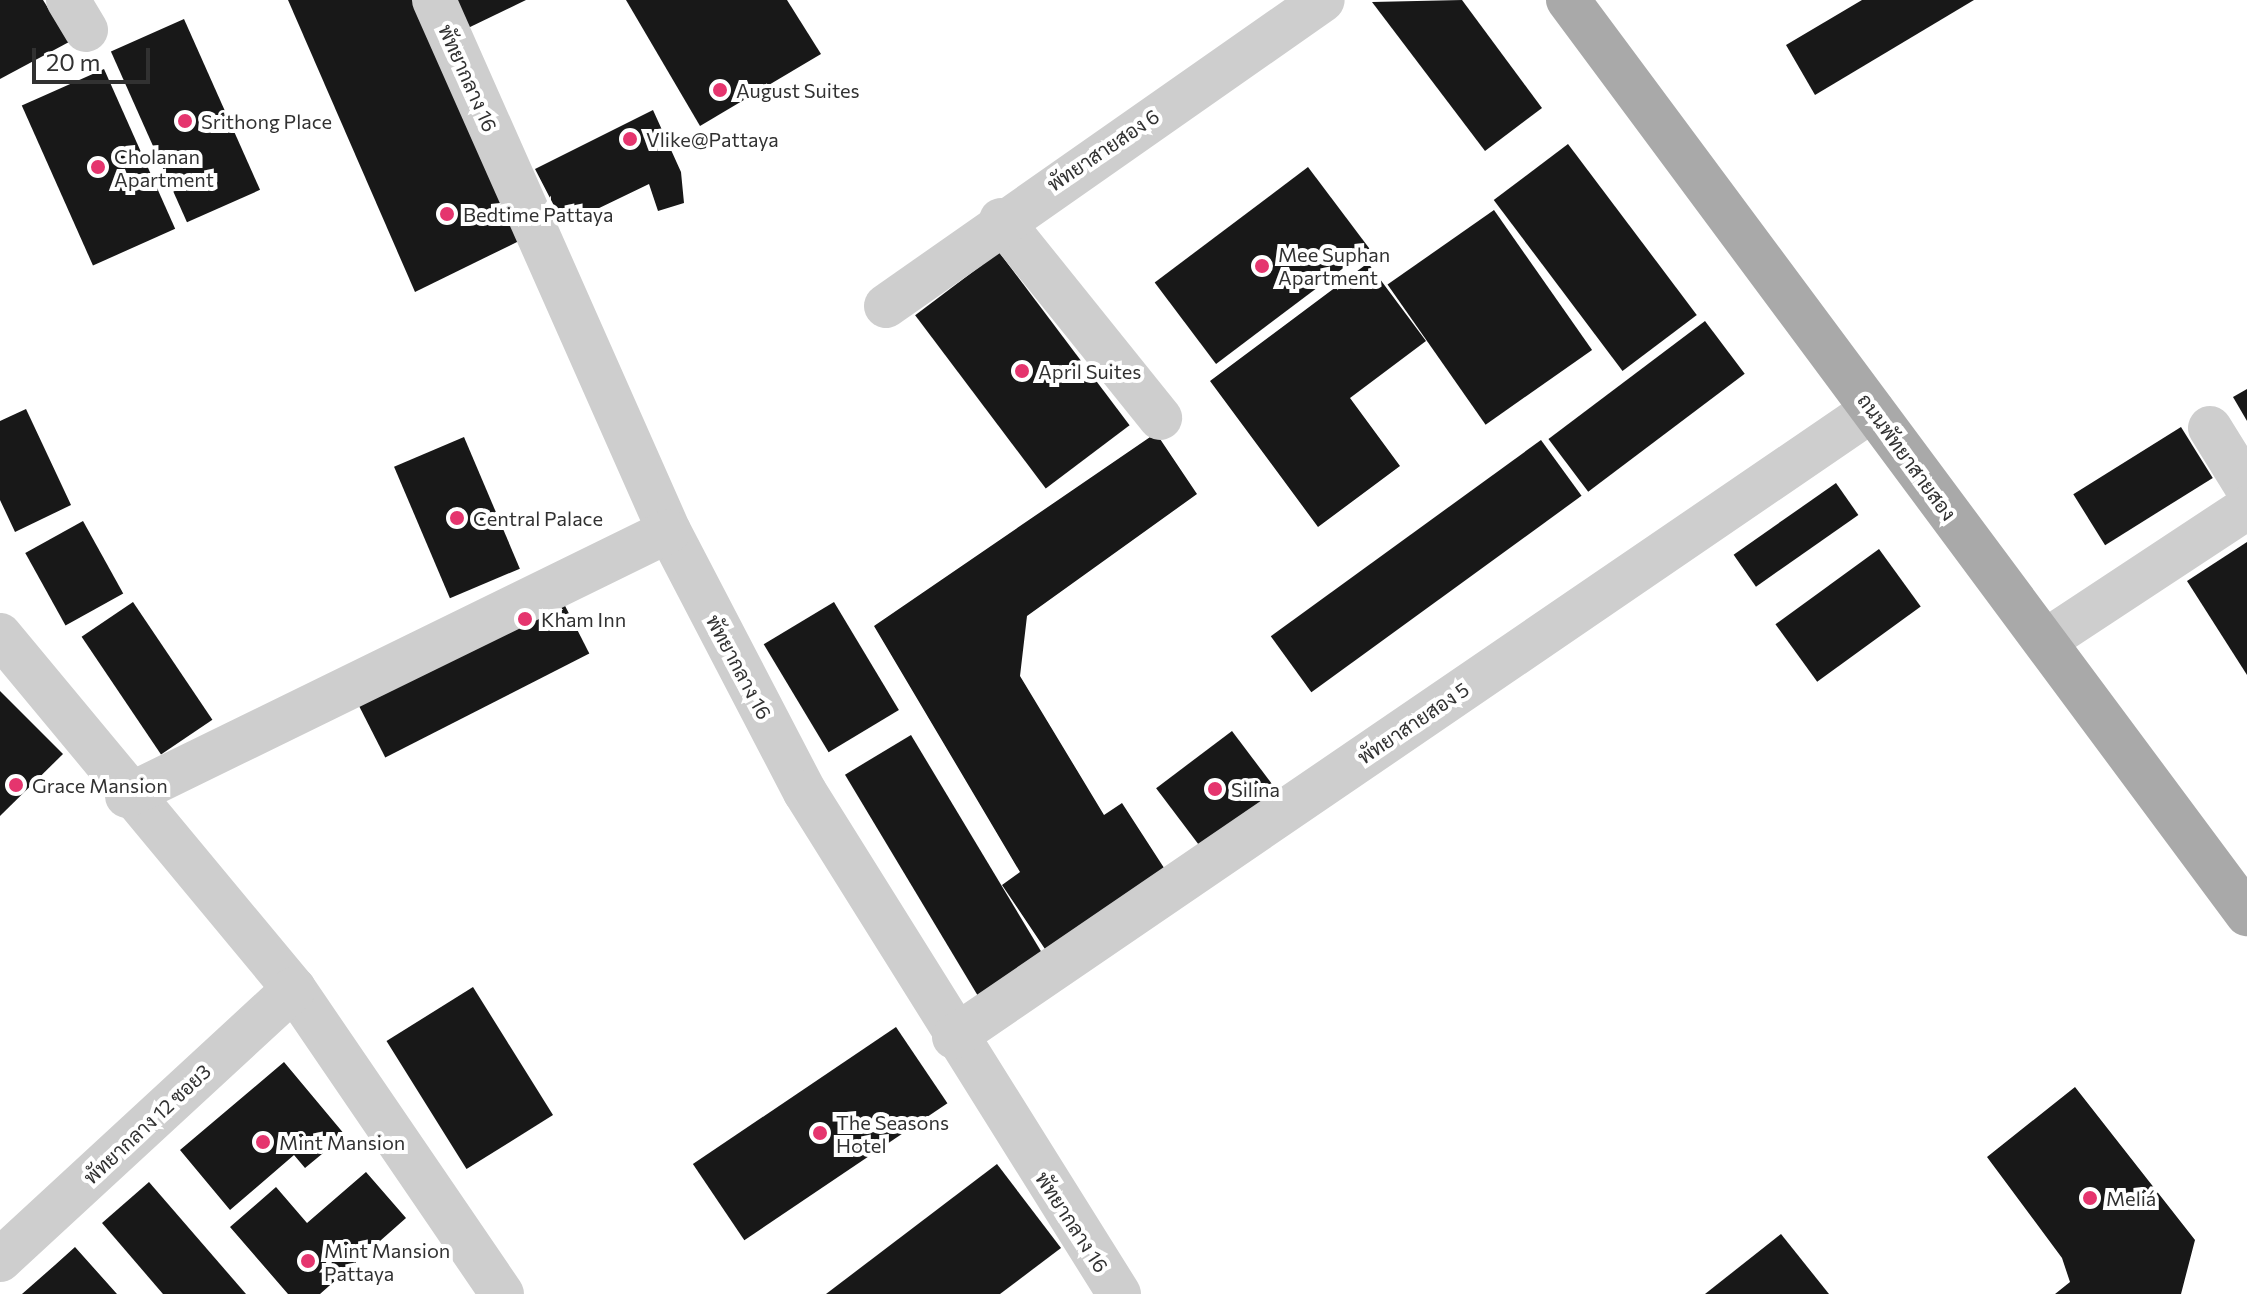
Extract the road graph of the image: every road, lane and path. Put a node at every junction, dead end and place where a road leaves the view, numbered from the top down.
1 (434, 0) edge
2 (1323, 0) edge
3 (1568, 0) edge
4 (1001, 220) junction
5 (886, 306) dead end
6 (1872, 410) junction
7 (1160, 418) dead end
8 (2210, 428) dead end
9 (2247, 488) edge
10 (2247, 508) edge
11 (669, 531) junction
12 (1, 640) edge
13 (2045, 641) junction
14 (127, 796) junction
15 (2247, 914) edge
16 (294, 989) junction
17 (954, 1037) junction
18 (0, 1260) edge
19 (502, 1294) edge
20 (1119, 1294) edge

1 - 11 street, พัทยากลาง 16
2 - 4 street, พัทยาสายสอง 6
3 - 6 main road, ถนนพัทยาสายสอง
4 - 5 street, พัทยาสายสอง 6
4 - 7 street
6 - 13 main road, ถนนพัทยาสายสอง
6 - 17 street, พัทยาสายสอง 5
8 - 9 street
10 - 13 street
11 - 14 street
11 - 17 street, พัทยากลาง 16
12 - 14 street
13 - 15 main road, ถนนพัทยาสายสอง
14 - 16 street
16 - 18 street, พัทยากลาง 12 ซอย3
16 - 19 street
17 - 20 street, พัทยากลาง 16

